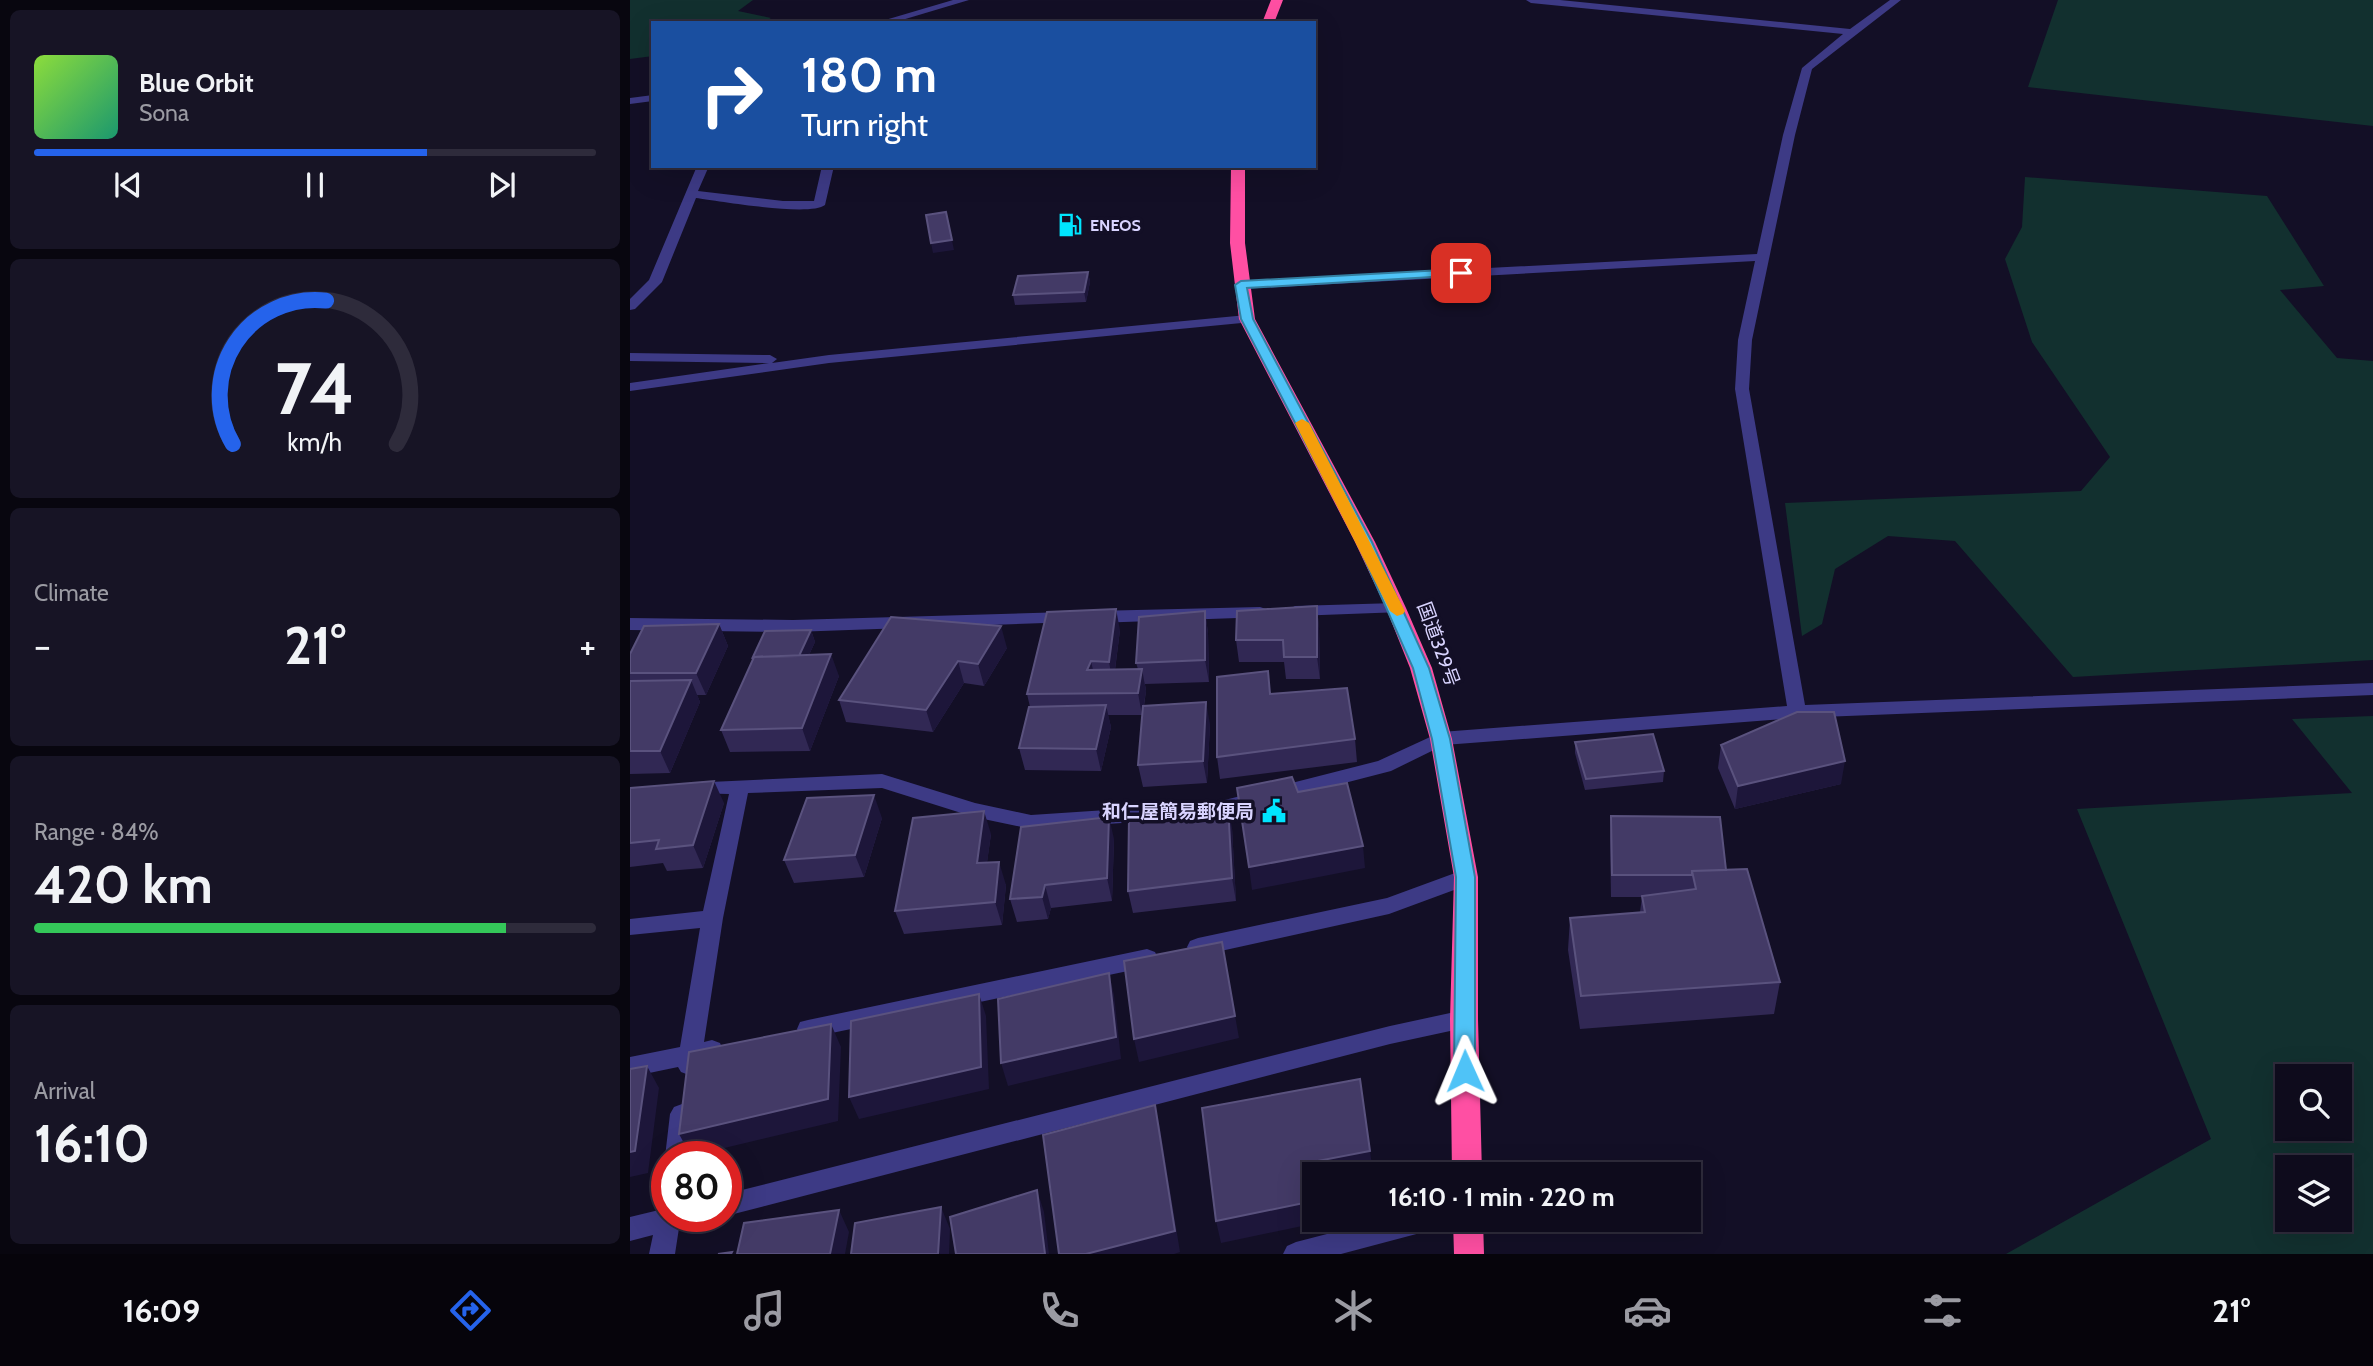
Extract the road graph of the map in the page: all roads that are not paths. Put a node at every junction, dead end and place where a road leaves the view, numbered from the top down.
1 (964, 0) edge
2 (1277, 0) edge
3 (1531, 0) edge
4 (1896, 0) edge
5 (887, 21) edge
6 (1269, 21) edge
7 (1851, 32) junction
8 (651, 98) edge
9 (630, 101) edge
10 (702, 168) edge
11 (828, 168) edge
12 (1238, 168) edge
13 (691, 194) junction
14 (1764, 257) junction
15 (1241, 285) junction
16 (630, 306) edge
17 (1247, 319) junction
18 (630, 357) edge
19 (830, 359) junction
20 (630, 387) edge
21 (1396, 608) junction
22 (630, 624) edge
23 (2373, 689) edge
24 (1797, 712) junction
25 (1441, 739) junction
26 (740, 786) junction
27 (671, 789) edge
28 (1466, 877) junction
29 (712, 918) junction
30 (630, 927) edge
31 (1464, 1019) junction
32 (784, 1034) edge
33 (731, 1046) edge
34 (690, 1054) junction
35 (630, 1067) edge
36 (679, 1141) edge
37 (1467, 1162) edge
38 (742, 1201) edge
39 (651, 1223) edge
40 (630, 1229) edge
41 (669, 1232) edge
42 (1379, 1232) edge
43 (1468, 1232) edge
44 (662, 1254) edge
45 (1296, 1254) edge
46 (1469, 1254) edge

1 - 5 street
2 - 6 highway
3 - 7 street
4 - 7 street
7 - 14 street
8 - 9 street
10 - 13 street
11 - 13 street
12 - 15 highway, 国道329号
13 - 16 street
14 - 15 street
14 - 24 street
15 - 17 highway, 国道329号
17 - 19 street
17 - 21 highway, 国道329号
18 - 19 street
19 - 20 street
21 - 22 street
21 - 25 highway, 国道329号
23 - 24 street
24 - 25 street
25 - 26 street
25 - 28 highway, 国道329号
26 - 27 street
26 - 29 street
28 - 31 highway, 国道329号
28 - 32 street
29 - 30 street
29 - 34 street
31 - 37 highway, 国道329号
31 - 38 street
33 - 34 street
34 - 35 street
34 - 36 street
39 - 40 street
41 - 44 street
42 - 45 street
43 - 46 highway

